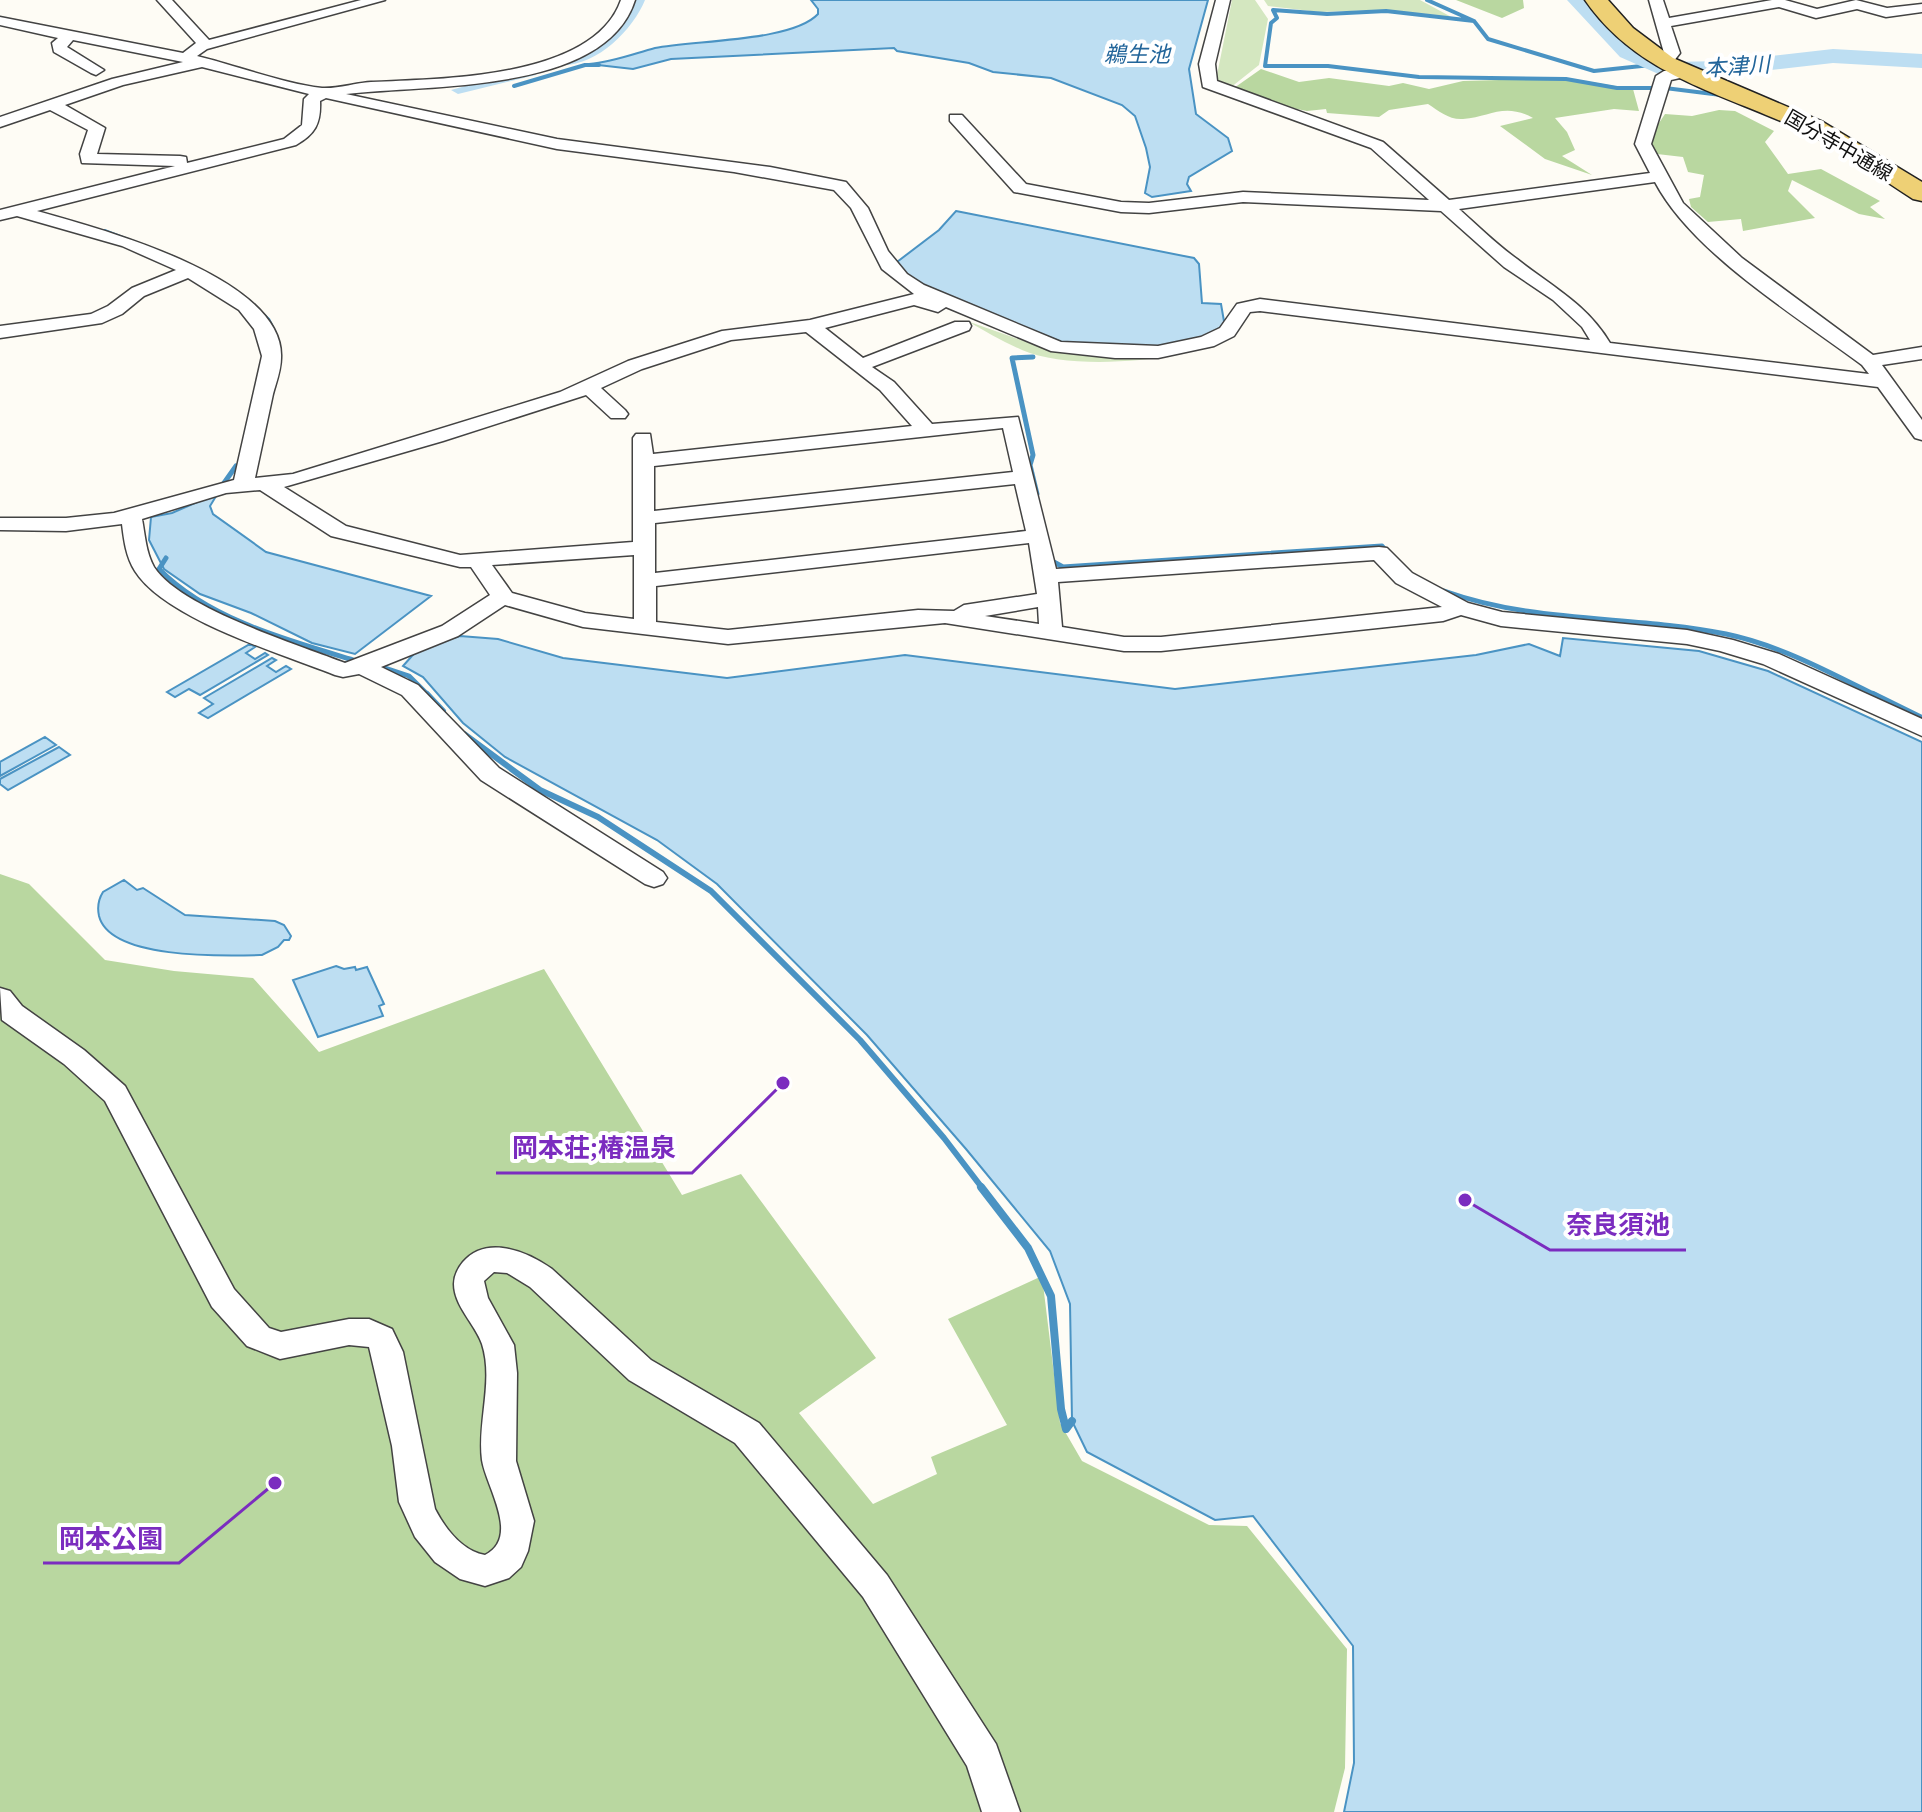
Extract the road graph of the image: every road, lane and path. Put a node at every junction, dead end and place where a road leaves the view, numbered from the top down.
1 (164, 0) edge
2 (378, 0) edge
3 (628, 0) edge
4 (1223, 0) edge
5 (1596, 0) edge
6 (1656, 0) edge
7 (1922, 8) edge
8 (0, 21) edge
9 (1663, 23) junction
10 (68, 37) junction
11 (203, 54) junction
12 (1675, 68) junction
13 (96, 70) dead end
14 (325, 93) junction
15 (52, 105) junction
16 (956, 118) dead end
17 (0, 122) edge
18 (216, 162) junction
19 (1658, 177) junction
20 (1922, 193) edge
21 (1443, 206) junction
22 (6, 210) edge
23 (189, 271) junction
24 (988, 319) junction
25 (810, 326) junction
26 (962, 326) dead end
27 (0, 332) edge
28 (1604, 348) junction
29 (1922, 353) edge
30 (1878, 359) junction
31 (859, 366) junction
32 (1922, 369) edge
33 (1883, 382) junction
34 (589, 387) junction
35 (618, 414) dead end
36 (1915, 415) edge
37 (927, 430) junction
38 (1922, 434) edge
39 (643, 438) dead end
40 (643, 461) junction
41 (1024, 477) junction
42 (265, 484) junction
43 (243, 485) junction
44 (131, 516) junction
45 (644, 518) junction
46 (0, 524) edge
47 (1038, 536) junction
48 (644, 548) junction
49 (479, 561) junction
50 (1047, 576) junction
51 (645, 581) junction
52 (502, 597) junction
53 (1050, 599) junction
54 (1460, 608) junction
55 (945, 616) junction
56 (641, 627) junction
57 (1051, 634) junction
58 (362, 666) junction
59 (1922, 728) edge
60 (654, 878) dead end
61 (0, 998) edge
62 (1001, 1812) edge

1 - 11 street
2 - 11 street
3 - 14 street
4 - 21 street
5 - 12 main road, 国分寺中通線
6 - 9 street
7 - 9 street
8 - 10 street
9 - 12 street
10 - 11 street
10 - 13 street
11 - 14 street
11 - 15 street
12 - 19 street
12 - 20 main road, 国分寺中通線
14 - 18 street
14 - 24 street
15 - 17 street
15 - 18 street
16 - 21 street
18 - 22 street
19 - 21 street
19 - 30 street
21 - 28 street
22 - 23 street
23 - 27 street
23 - 43 street
24 - 25 street
24 - 28 street
25 - 31 street
25 - 34 street
26 - 31 street
28 - 33 street
29 - 30 street
30 - 32 street
30 - 33 street
31 - 37 street
33 - 36 street
34 - 35 street
34 - 42 street
36 - 38 street
37 - 40 street
37 - 41 street
39 - 40 street
40 - 45 street
41 - 45 street
41 - 47 street
42 - 43 street
42 - 49 street
43 - 44 street
44 - 46 street
44 - 58 street
45 - 48 street
47 - 50 street
47 - 51 street
48 - 49 street
48 - 51 street
49 - 52 street
50 - 53 street
50 - 54 street
51 - 56 street
52 - 56 street
52 - 58 street
53 - 55 street
53 - 57 street
54 - 57 street
54 - 59 street
55 - 56 street
55 - 57 street
58 - 60 street
61 - 62 street

